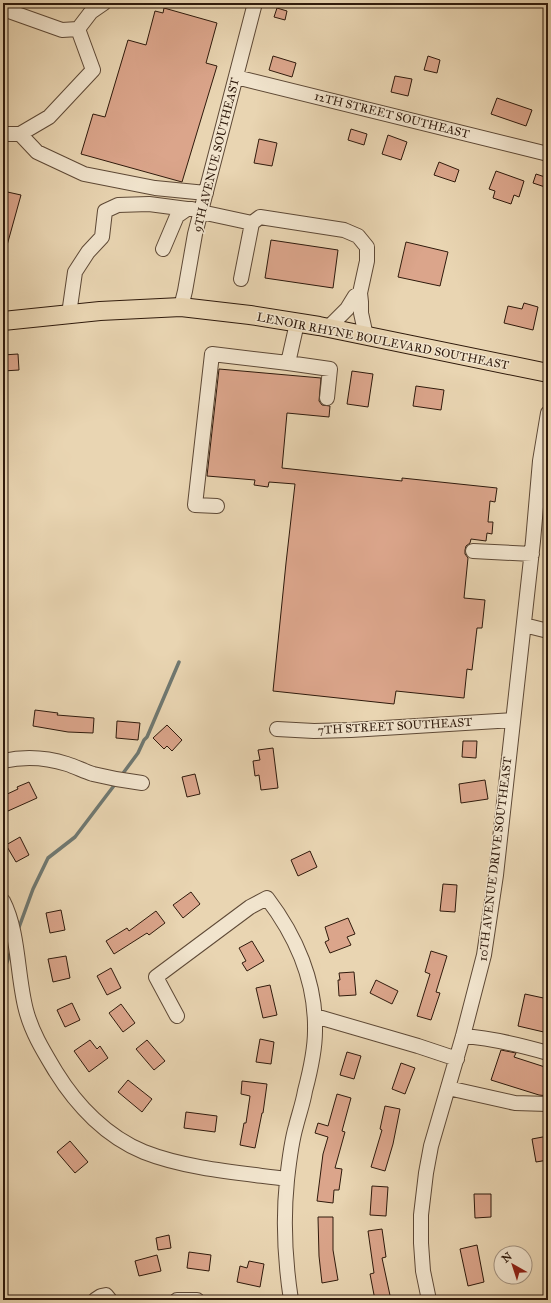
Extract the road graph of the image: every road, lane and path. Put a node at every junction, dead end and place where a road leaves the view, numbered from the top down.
1 (104, 3) edge
2 (254, 3) edge
3 (3, 9) edge
4 (78, 28) junction
5 (236, 77) junction
6 (3, 134) edge
7 (20, 134) junction
8 (548, 154) edge
9 (206, 193) junction
10 (196, 210) junction
11 (252, 223) junction
12 (163, 249) dead end
13 (242, 279) dead end
14 (360, 293) junction
15 (180, 308) junction
16 (69, 314) junction
17 (3, 321) edge
18 (297, 322) junction
19 (328, 328) junction
20 (366, 336) junction
21 (288, 363) junction
22 (548, 373) edge
23 (328, 398) dead end
24 (548, 413) edge
25 (217, 506) dead end
26 (473, 551) dead end
27 (532, 554) junction
28 (524, 625) junction
29 (548, 631) edge
30 (512, 720) junction
31 (277, 729) dead end
32 (3, 761) edge
33 (142, 782) dead end
34 (3, 901) edge
35 (177, 1016) dead end
36 (315, 1016) junction
37 (463, 1036) junction
38 (548, 1052) edge
39 (457, 1059) junction
40 (448, 1088) junction
41 (548, 1104) edge
42 (287, 1179) junction
43 (96, 1300) edge
44 (110, 1300) edge
45 (177, 1300) edge
46 (197, 1300) edge
47 (292, 1300) edge
48 (429, 1300) edge

1 - 4 street
2 - 5 street, 9TH AVENUE SOUTHEAST
3 - 4 street
4 - 7 street
5 - 8 street, 12TH STREET SOUTHEAST
5 - 9 street, 9TH AVENUE SOUTHEAST
6 - 7 street
7 - 9 street
9 - 10 street, 9TH AVENUE SOUTHEAST
10 - 11 street
10 - 12 street
10 - 15 street, 9TH AVENUE SOUTHEAST
10 - 16 street
11 - 13 street
11 - 14 street
14 - 19 street
14 - 20 street
15 - 16 main road, LENOIR RHYNE BOULEVARD SOUTHEAST
15 - 18 main road, LENOIR RHYNE BOULEVARD SOUTHEAST
16 - 17 main road, LENOIR RHYNE BOULEVARD SOUTHEAST
18 - 19 main road, LENOIR RHYNE BOULEVARD SOUTHEAST
18 - 21 street
19 - 20 main road, LENOIR RHYNE BOULEVARD SOUTHEAST
20 - 22 main road, LENOIR RHYNE BOULEVARD SOUTHEAST
21 - 23 street
21 - 25 street
24 - 27 street, 10TH AVENUE DRIVE SOUTHEAST
26 - 27 street
27 - 28 street, 10TH AVENUE DRIVE SOUTHEAST
28 - 29 street
28 - 30 street, 10TH AVENUE DRIVE SOUTHEAST
30 - 31 street, 7TH STREET SOUTHEAST
30 - 37 street, 10TH AVENUE DRIVE SOUTHEAST
32 - 33 street
34 - 42 street
35 - 36 street
36 - 39 street
36 - 42 street
37 - 38 street
37 - 39 street, 10TH AVENUE DRIVE SOUTHEAST
39 - 40 street, 10TH AVENUE DRIVE SOUTHEAST
40 - 41 street
40 - 48 street, 10TH AVENUE DRIVE SOUTHEAST
42 - 47 street
43 - 44 street
45 - 46 street

